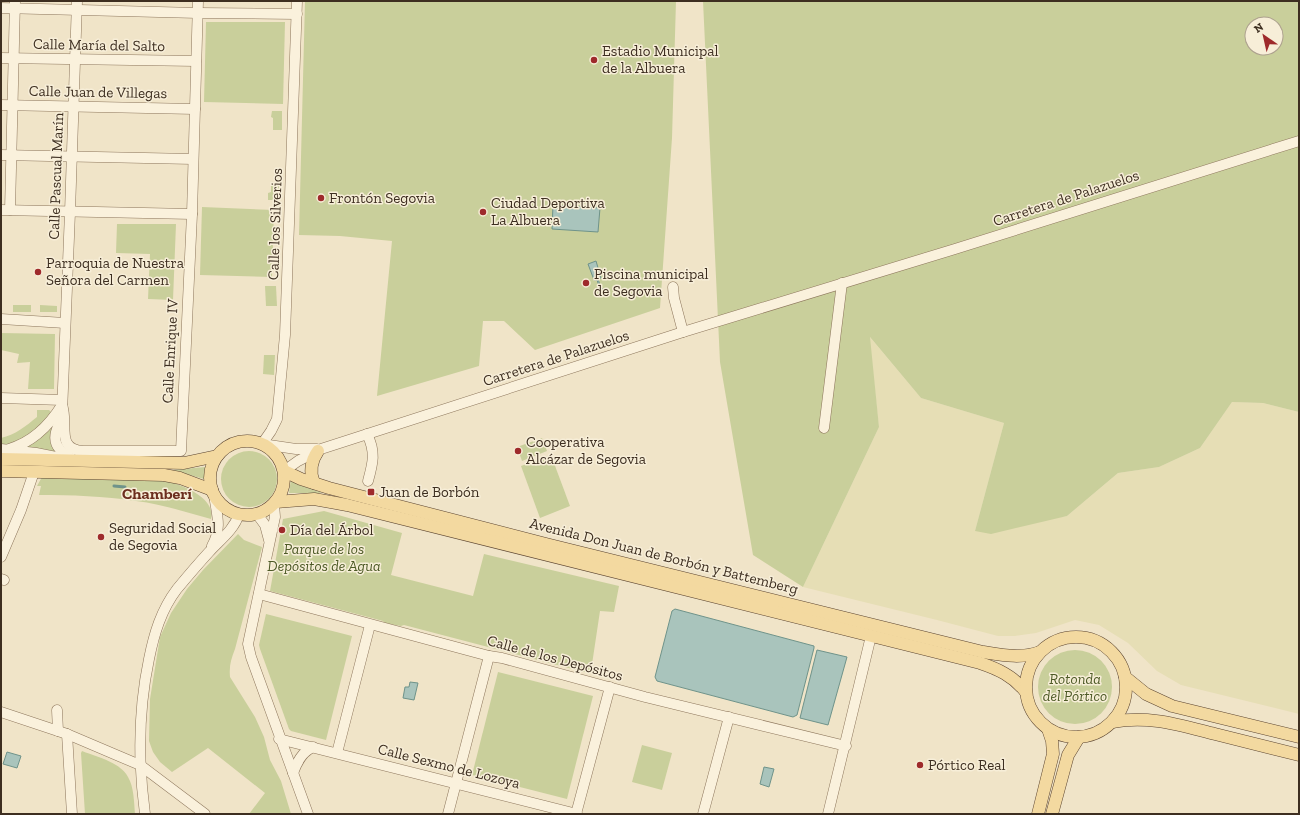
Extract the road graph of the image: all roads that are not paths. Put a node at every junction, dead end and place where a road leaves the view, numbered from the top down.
1 (198, 1) edge
2 (297, 1) edge
3 (15, 5) edge
4 (76, 6) edge
5 (1, 8) edge
6 (198, 13) junction
7 (297, 14) junction
8 (1, 58) edge
9 (14, 58) junction
10 (75, 59) junction
11 (196, 61) junction
12 (1, 105) edge
13 (12, 106) junction
14 (73, 107) junction
15 (195, 109) junction
16 (1299, 140) edge
17 (6, 155) edge
18 (72, 157) junction
19 (193, 159) junction
20 (6, 210) edge
21 (70, 212) junction
22 (192, 214) junction
23 (842, 283) junction
24 (673, 287) dead end
25 (1, 319) edge
26 (65, 323) junction
27 (682, 330) junction
28 (1, 398) edge
29 (62, 403) junction
30 (824, 428) dead end
31 (367, 434) junction
32 (262, 444) junction
33 (320, 450) junction
34 (3, 452) edge
35 (217, 456) junction
36 (76, 461) junction
37 (1, 471) edge
38 (284, 471) junction
39 (34, 472) junction
40 (368, 481) dead end
41 (314, 483) junction
42 (213, 493) junction
43 (275, 503) junction
44 (239, 514) junction
45 (257, 514) junction
46 (269, 544) junction
47 (208, 552) junction
48 (1, 557) edge
49 (258, 594) junction
50 (370, 625) junction
51 (871, 636) junction
52 (1040, 652) junction
53 (489, 656) junction
54 (1125, 677) junction
55 (610, 687) junction
56 (1026, 691) junction
57 (57, 710) dead end
58 (1, 712) edge
59 (729, 717) junction
60 (1112, 722) junction
61 (1048, 729) junction
62 (62, 732) junction
63 (1079, 737) junction
64 (1299, 737) edge
65 (280, 739) junction
66 (846, 746) junction
67 (313, 747) junction
68 (337, 754) junction
69 (1299, 755) edge
70 (140, 765) junction
71 (293, 773) junction
72 (161, 781) junction
73 (456, 783) junction
74 (142, 794) junction
75 (72, 814) edge
76 (145, 814) edge
77 (205, 814) edge
78 (308, 814) edge
79 (448, 814) edge
80 (576, 814) edge
81 (703, 814) edge
82 (828, 814) edge
83 (1038, 814) edge
84 (1052, 814) edge

1 - 6 street, Calle Enrique IV
2 - 7 street, Calle los Silverios
3 - 4 street
3 - 5 street
3 - 9 street
4 - 6 street
4 - 10 street, Calle Pascual Marín
6 - 7 street
6 - 11 street, Calle Enrique IV
7 - 32 street, Calle los Silverios
8 - 9 street, Calle María del Salto
9 - 10 street, Calle María del Salto
9 - 13 street
10 - 11 street, Calle María del Salto
10 - 14 street, Calle Pascual Marín
11 - 15 street, Calle Enrique IV
12 - 13 street, Calle Juan de Villegas
13 - 14 street, Calle Juan de Villegas
13 - 17 street
14 - 15 street, Calle Juan de Villegas
14 - 18 street, Calle Pascual Marín
15 - 19 street, Calle Enrique IV
16 - 23 street, Carretera de Palazuelos
17 - 18 street
17 - 20 street
18 - 19 street
18 - 21 street, Calle Pascual Marín
19 - 22 street, Calle Enrique IV
20 - 21 street
21 - 22 street
21 - 26 street, Calle Pascual Marín
22 - 29 street, Calle Enrique IV
23 - 27 street, Carretera de Palazuelos
23 - 30 street
24 - 27 street
25 - 26 street
26 - 29 street, Calle Pascual Marín
27 - 31 street, Carretera de Palazuelos
28 - 29 street
29 - 34 street
29 - 36 street, Calle Pascual Marín
31 - 33 street, Carretera de Palazuelos
31 - 40 street
32 - 33 street
32 - 35 main road
32 - 38 main road
33 - 38 street, Carretera de Palazuelos
33 - 41 main road
34 - 36 main road
35 - 36 main road
35 - 42 main road
37 - 39 main road
38 - 41 main road, Avenida Don Juan de Borbón y Battemberg
38 - 43 main road
39 - 42 main road
39 - 48 street
41 - 52 main road, Avenida Don Juan de Borbón y Battemberg
42 - 44 main road
42 - 47 street
43 - 45 main road
43 - 46 street
43 - 51 main road, Avenida Don Juan de Borbón y Battemberg
44 - 45 main road
44 - 47 street
45 - 46 street
46 - 49 street
47 - 70 street
49 - 50 street, Calle de los Depósitos
49 - 65 street
50 - 53 street, Calle de los Depósitos
50 - 68 street
51 - 56 main road, Avenida Don Juan de Borbón y Battemberg
51 - 66 street
52 - 54 main road
52 - 56 main road
53 - 55 street, Calle de los Depósitos
53 - 73 street
54 - 60 main road
54 - 64 main road
55 - 59 street, Calle de los Depósitos
55 - 80 street
56 - 61 main road
57 - 62 street
58 - 62 street
59 - 66 street, Calle de los Depósitos
59 - 81 street
60 - 63 main road
60 - 69 main road
61 - 63 main road
61 - 83 main road
62 - 70 street
62 - 75 street
63 - 84 main road
65 - 67 street, Calle Sexmo de Lozoya
65 - 71 street
66 - 82 street
67 - 68 street, Calle Sexmo de Lozoya
67 - 71 street
68 - 73 street, Calle Sexmo de Lozoya
70 - 72 street
70 - 74 street
71 - 78 street
72 - 74 street
72 - 77 street
73 - 79 street
73 - 80 street, Calle Sexmo de Lozoya
74 - 76 street

